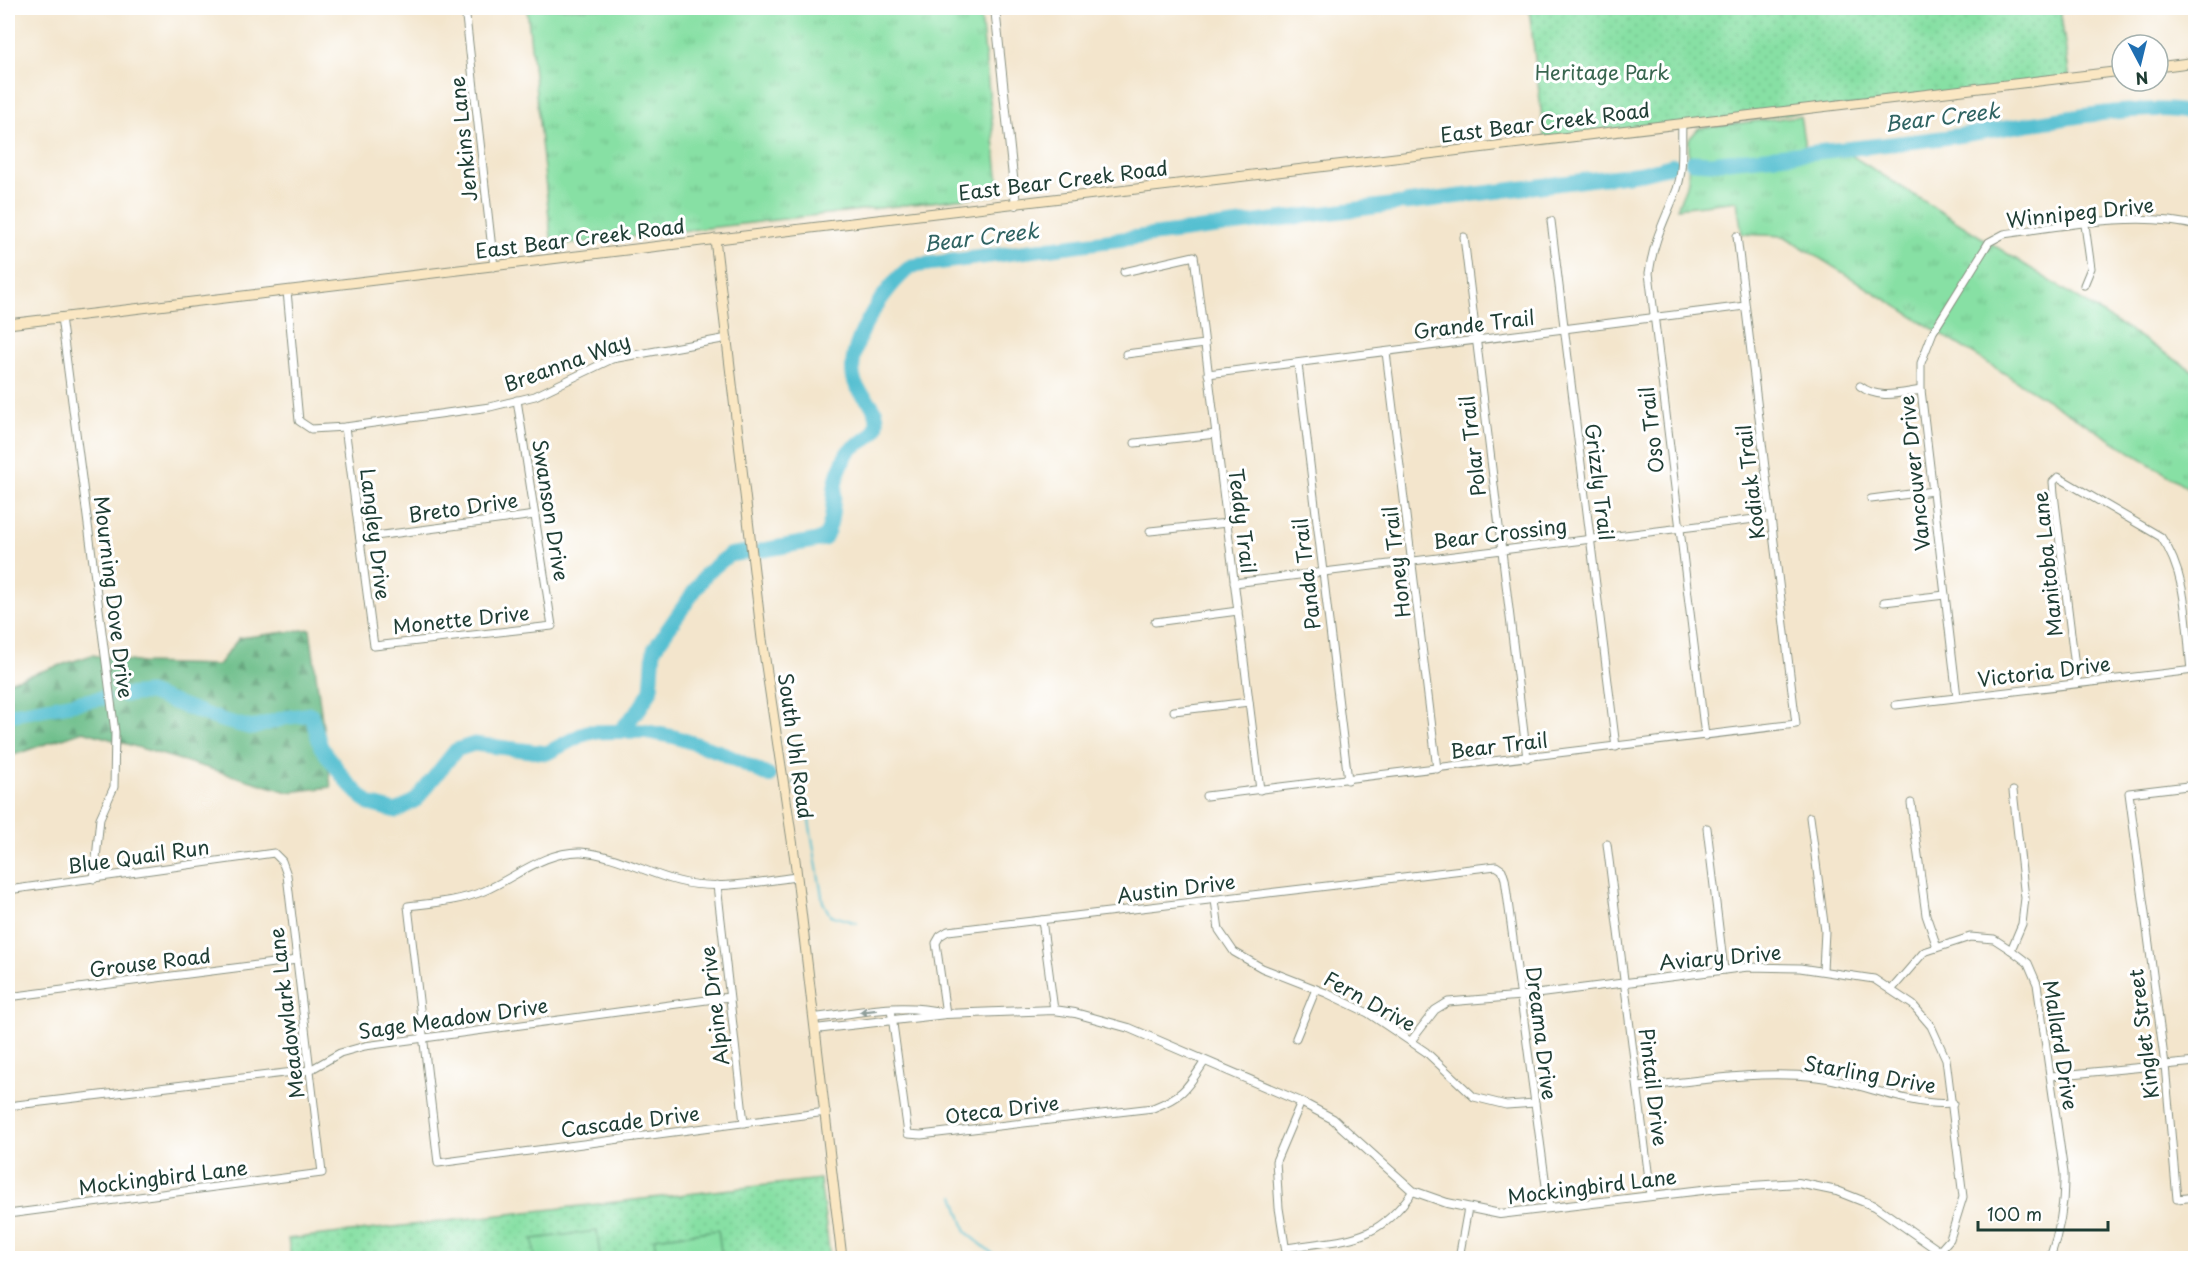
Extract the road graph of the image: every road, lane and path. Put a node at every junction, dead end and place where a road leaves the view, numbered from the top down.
1 (465, 8) edge
2 (995, 8) edge
3 (2196, 62) edge
4 (2170, 65) edge
5 (2110, 72) edge
6 (1682, 124) junction
7 (1016, 205) junction
8 (1551, 221) dead end
9 (2085, 225) junction
10 (2196, 226) edge
11 (1737, 236) dead end
12 (1464, 237) dead end
13 (715, 239) junction
14 (1977, 258) joint
15 (494, 267) junction
16 (1124, 272) dead end
17 (2084, 285) dead end
18 (287, 291) junction
19 (1745, 306) junction
20 (61, 317) junction
21 (1654, 317) junction
22 (8, 324) edge
23 (1564, 329) junction
24 (728, 338) junction
25 (1476, 341) junction
26 (1205, 345) junction
27 (1386, 352) junction
28 (1126, 354) dead end
29 (1298, 364) junction
30 (1208, 374) junction
31 (1860, 386) dead end
32 (1922, 390) junction
33 (517, 400) junction
34 (345, 427) junction
35 (1215, 434) junction
36 (1135, 443) dead end
37 (1933, 491) junction
38 (1871, 499) dead end
39 (535, 514) junction
40 (1771, 517) junction
41 (1227, 524) junction
42 (1680, 528) junction
43 (1150, 531) dead end
44 (360, 538) junction
45 (1590, 539) junction
46 (1502, 549) junction
47 (1412, 561) junction
48 (1323, 572) junction
49 (1234, 583) junction
50 (1945, 595) junction
51 (1884, 602) dead end
52 (1238, 611) junction
53 (1155, 622) dead end
54 (552, 626) joint
55 (374, 646) joint
56 (2193, 670) edge
57 (2078, 683) junction
58 (1957, 697) junction
59 (1249, 702) junction
60 (1896, 705) dead end
61 (1174, 711) dead end
62 (1796, 724) joint
63 (1705, 736) junction
64 (1616, 747) junction
65 (1527, 758) junction
66 (1437, 769) junction
67 (1348, 780) junction
68 (2196, 785) edge
69 (1260, 790) junction
70 (2013, 790) dead end
71 (1206, 796) dead end
72 (1911, 803) dead end
73 (1810, 817) dead end
74 (1707, 828) dead end
75 (1607, 844) dead end
76 (274, 853) joint
77 (1496, 866) joint
78 (796, 877) junction
79 (94, 879) junction
80 (717, 885) junction
81 (8, 890) edge
82 (1215, 900) junction
83 (1042, 920) junction
84 (1937, 947) junction
85 (2011, 950) junction
86 (297, 960) junction
87 (1724, 970) junction
88 (1823, 970) junction
89 (1625, 982) junction
90 (1316, 989) junction
91 (1892, 989) junction
92 (1521, 996) junction
93 (8, 997) edge
94 (729, 997) junction
95 (891, 1009) junction
96 (1054, 1010) junction
97 (946, 1014) junction
98 (814, 1018) junction
99 (892, 1020) junction
100 (815, 1029) junction
101 (423, 1038) junction
102 (1296, 1038) dead end
103 (1411, 1041) junction
104 (1205, 1061) junction
105 (2196, 1062) edge
106 (2165, 1065) junction
107 (310, 1070) junction
108 (2052, 1076) junction
109 (1638, 1087) junction
110 (1301, 1102) junction
111 (1534, 1103) junction
112 (1953, 1103) junction
113 (8, 1106) edge
114 (826, 1112) junction
115 (744, 1123) junction
116 (322, 1173) joint
117 (1413, 1191) junction
118 (1651, 1196) junction
119 (2196, 1197) edge
120 (1468, 1208) junction
121 (1549, 1208) junction
122 (8, 1214) edge
123 (1286, 1248) junction
124 (1936, 1255) edge
125 (842, 1258) edge
126 (1287, 1258) edge
127 (1459, 1258) edge
128 (1949, 1258) edge
129 (2050, 1258) edge

1 - 15 street, Jenkins Lane
2 - 7 street
3 - 4 main road
5 - 6 main road, East Bear Creek Road
6 - 7 main road, East Bear Creek Road
6 - 21 street, Oso Trail
7 - 13 main road, East Bear Creek Road
8 - 23 street, Grizzly Trail
9 - 10 street, Winnipeg Drive
9 - 14 street, Winnipeg Drive
9 - 17 street
11 - 19 street, Kodiak Trail
12 - 25 street, Polar Trail
13 - 15 main road, East Bear Creek Road
13 - 24 main road, South Uhl Road
14 - 32 street, Vancouver Drive
15 - 18 main road, East Bear Creek Road
16 - 26 street, Teddy Trail
18 - 20 main road, East Bear Creek Road
18 - 34 street, Breanna Way
19 - 21 street, Grande Trail
19 - 40 street, Kodiak Trail
20 - 22 main road, East Bear Creek Road
20 - 79 street, Mourning Dove Drive
21 - 23 street, Grande Trail
21 - 42 street, Oso Trail
23 - 25 street, Grande Trail
23 - 45 street, Grizzly Trail
24 - 33 street, Breanna Way
24 - 78 main road, South Uhl Road
25 - 27 street, Grande Trail
25 - 46 street, Polar Trail
26 - 28 street
26 - 30 street, Teddy Trail
27 - 29 street, Grande Trail
27 - 47 street, Honey Trail
29 - 30 street, Grande Trail
29 - 48 street, Panda Trail
30 - 35 street, Teddy Trail
31 - 32 street
32 - 37 street, Vancouver Drive
33 - 34 street, Breanna Way
33 - 39 street, Swanson Drive
34 - 44 street, Langley Drive
35 - 36 street
35 - 41 street, Teddy Trail
37 - 38 street
37 - 50 street, Vancouver Drive
39 - 44 street, Breto Drive
39 - 54 street, Swanson Drive
40 - 42 street, Bear Crossing
40 - 62 street, Kodiak Trail
41 - 43 street
41 - 49 street, Teddy Trail
42 - 45 street, Bear Crossing
42 - 63 street, Oso Trail
44 - 55 street, Langley Drive
45 - 46 street, Bear Crossing
45 - 64 street, Grizzly Trail
46 - 47 street, Bear Crossing
46 - 65 street, Polar Trail
47 - 48 street, Bear Crossing
47 - 66 street, Honey Trail
48 - 49 street, Bear Crossing
48 - 67 street, Panda Trail
49 - 52 street, Teddy Trail
50 - 51 street
50 - 58 street, Vancouver Drive
52 - 53 street
52 - 59 street, Teddy Trail
54 - 55 street, Monette Drive
56 - 57 street, Victoria Drive
56 - 57 street, Manitoba Lane
57 - 58 street, Victoria Drive
58 - 60 street, Victoria Drive
59 - 61 street
59 - 69 street, Teddy Trail
62 - 63 street, Bear Trail
63 - 64 street, Bear Trail
64 - 65 street, Bear Trail
65 - 66 street, Bear Trail
66 - 67 street, Bear Trail
67 - 69 street, Bear Trail
68 - 106 street, Kinglet Street
69 - 71 street, Bear Trail
70 - 85 street
72 - 84 street
73 - 88 street
74 - 87 street
75 - 89 street, Pintail Drive
76 - 79 street, Blue Quail Run
76 - 86 street, Meadowlark Lane
77 - 82 street, Austin Drive
77 - 92 street, Dreama Drive
78 - 80 street
78 - 98 main road, South Uhl Road
79 - 81 street, Blue Quail Run
80 - 94 street, Alpine Drive
80 - 101 street
82 - 83 street, Austin Drive
82 - 90 street, Fern Drive
83 - 96 street
83 - 97 street, Austin Drive
84 - 85 street, Mallard Drive
84 - 91 street, Mallard Drive
85 - 108 street, Mallard Drive
86 - 93 street, Grouse Road
86 - 107 street, Meadowlark Lane
87 - 88 street, Aviary Drive
87 - 89 street, Aviary Drive
88 - 91 street, Aviary Drive
89 - 92 street, Aviary Drive
89 - 109 street, Pintail Drive
90 - 102 street
90 - 103 street, Fern Drive
91 - 112 street, Aviary Drive
92 - 103 street, Aviary Drive
92 - 111 street, Dreama Drive
94 - 101 street, Sage Meadow Drive
94 - 115 street, Alpine Drive
95 - 97 street, Mockingbird Lane
95 -> 98 street, Mockingbird Lane
95 - 99 street, Oteca Drive
96 - 97 street, Mockingbird Lane
96 - 104 street, Mockingbird Lane
97 - 99 street, Mockingbird Lane
98 - 100 main road, South Uhl Road
99 - 100 street, Mockingbird Lane
99 - 104 street, Oteca Drive
100 - 114 main road, South Uhl Road
101 - 107 street, Sage Meadow Drive
101 - 115 street, Cascade Drive
103 - 111 street, Fern Drive
104 - 110 street, Mockingbird Lane
105 - 106 street
106 - 108 street
106 - 119 street, Kinglet Street
107 - 113 street, Sage Meadow Drive
107 - 116 street, Meadowlark Lane
108 - 129 street, Mallard Drive
109 - 112 street, Starling Drive
109 - 118 street, Pintail Drive
110 - 117 street, Mockingbird Lane
110 - 123 street
111 - 121 street, Dreama Drive
112 - 124 street, Aviary Drive
114 - 115 street, Cascade Drive
114 - 125 main road, South Uhl Road
116 - 122 street, Mockingbird Lane
117 - 120 street, Mockingbird Lane
117 - 123 street
118 - 121 street, Mockingbird Lane
118 - 124 street, Mockingbird Lane
120 - 121 street, Mockingbird Lane
120 - 127 street
123 - 126 street
124 - 128 street, Mockingbird Lane

